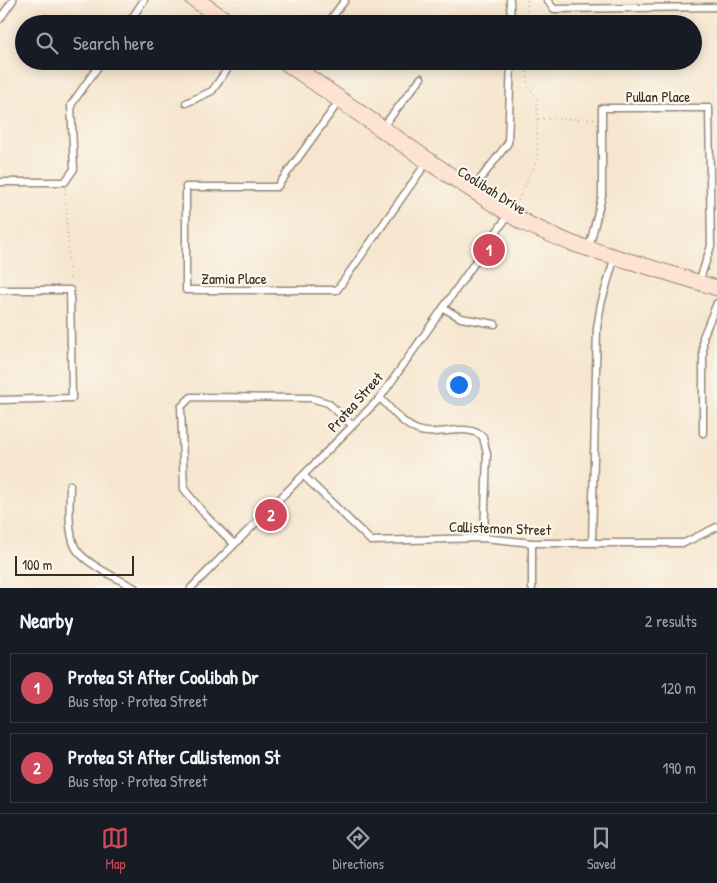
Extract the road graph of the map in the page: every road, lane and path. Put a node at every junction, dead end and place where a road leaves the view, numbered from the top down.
1 (13, 0) edge
2 (144, 0) edge
3 (190, 0) edge
4 (345, 0) edge
5 (510, 0) edge
6 (526, 0) edge
7 (547, 0) edge
8 (206, 3) edge
9 (717, 7) edge
10 (134, 15) edge
11 (216, 15) edge
12 (224, 15) edge
13 (333, 15) edge
14 (511, 15) edge
15 (527, 15) edge
16 (0, 19) edge
17 (96, 70) edge
18 (227, 70) edge
19 (301, 70) edge
20 (511, 70) edge
21 (527, 70) edge
22 (420, 78) dead end
23 (340, 100) junction
24 (186, 103) dead end
25 (537, 119) junction
26 (602, 119) junction
27 (381, 129) junction
28 (428, 161) junction
29 (0, 182) edge
30 (65, 182) junction
31 (472, 190) junction
32 (509, 214) junction
33 (589, 249) junction
34 (615, 257) junction
35 (699, 283) junction
36 (717, 285) edge
37 (0, 290) edge
38 (70, 290) junction
39 (717, 291) edge
40 (717, 303) edge
41 (443, 308) junction
42 (495, 324) dead end
43 (380, 398) junction
44 (0, 400) edge
45 (352, 424) junction
46 (703, 433) dead end
47 (304, 476) junction
48 (70, 485) dead end
49 (717, 527) edge
50 (484, 538) junction
51 (532, 543) junction
52 (592, 543) junction
53 (234, 544) junction
54 (134, 588) edge
55 (190, 588) edge
56 (532, 588) edge

1 - 16 street
2 - 10 street
3 - 8 main road
4 - 13 street
5 - 14 street
6 - 15 path
7 - 9 street
8 - 11 main road
8 - 12 main road
17 - 30 street
18 - 24 street
19 - 23 main road, Coolibah Drive
20 - 31 street
21 - 25 path
22 - 27 street
23 - 27 main road, Coolibah Drive
23 - 28 street, Zamia Place
25 - 26 path
25 - 32 path
26 - 33 street
26 - 35 street, Pullan Place
27 - 28 main road, Coolibah Drive
28 - 31 main road, Coolibah Drive
29 - 30 street
30 - 38 path
31 - 32 main road, Coolibah Drive
32 - 33 main road, Coolibah Drive
32 - 41 street, Protea Street
33 - 34 main road, Coolibah Drive
34 - 35 main road, Coolibah Drive
34 - 52 street
35 - 36 main road, Coolibah Drive
35 - 39 main road, Coolibah Drive
37 - 38 street
38 - 44 street
40 - 46 street
41 - 42 street
41 - 43 street, Protea Street
43 - 45 street, Protea Street
43 - 50 street
45 - 47 street, Protea Street
45 - 53 street
47 - 50 street, Callistemon Street
47 - 53 street, Protea Street
48 - 54 street
49 - 52 street, Callistemon Street
50 - 51 street, Callistemon Street
51 - 52 street, Callistemon Street
51 - 56 street
53 - 55 street, Protea Street

